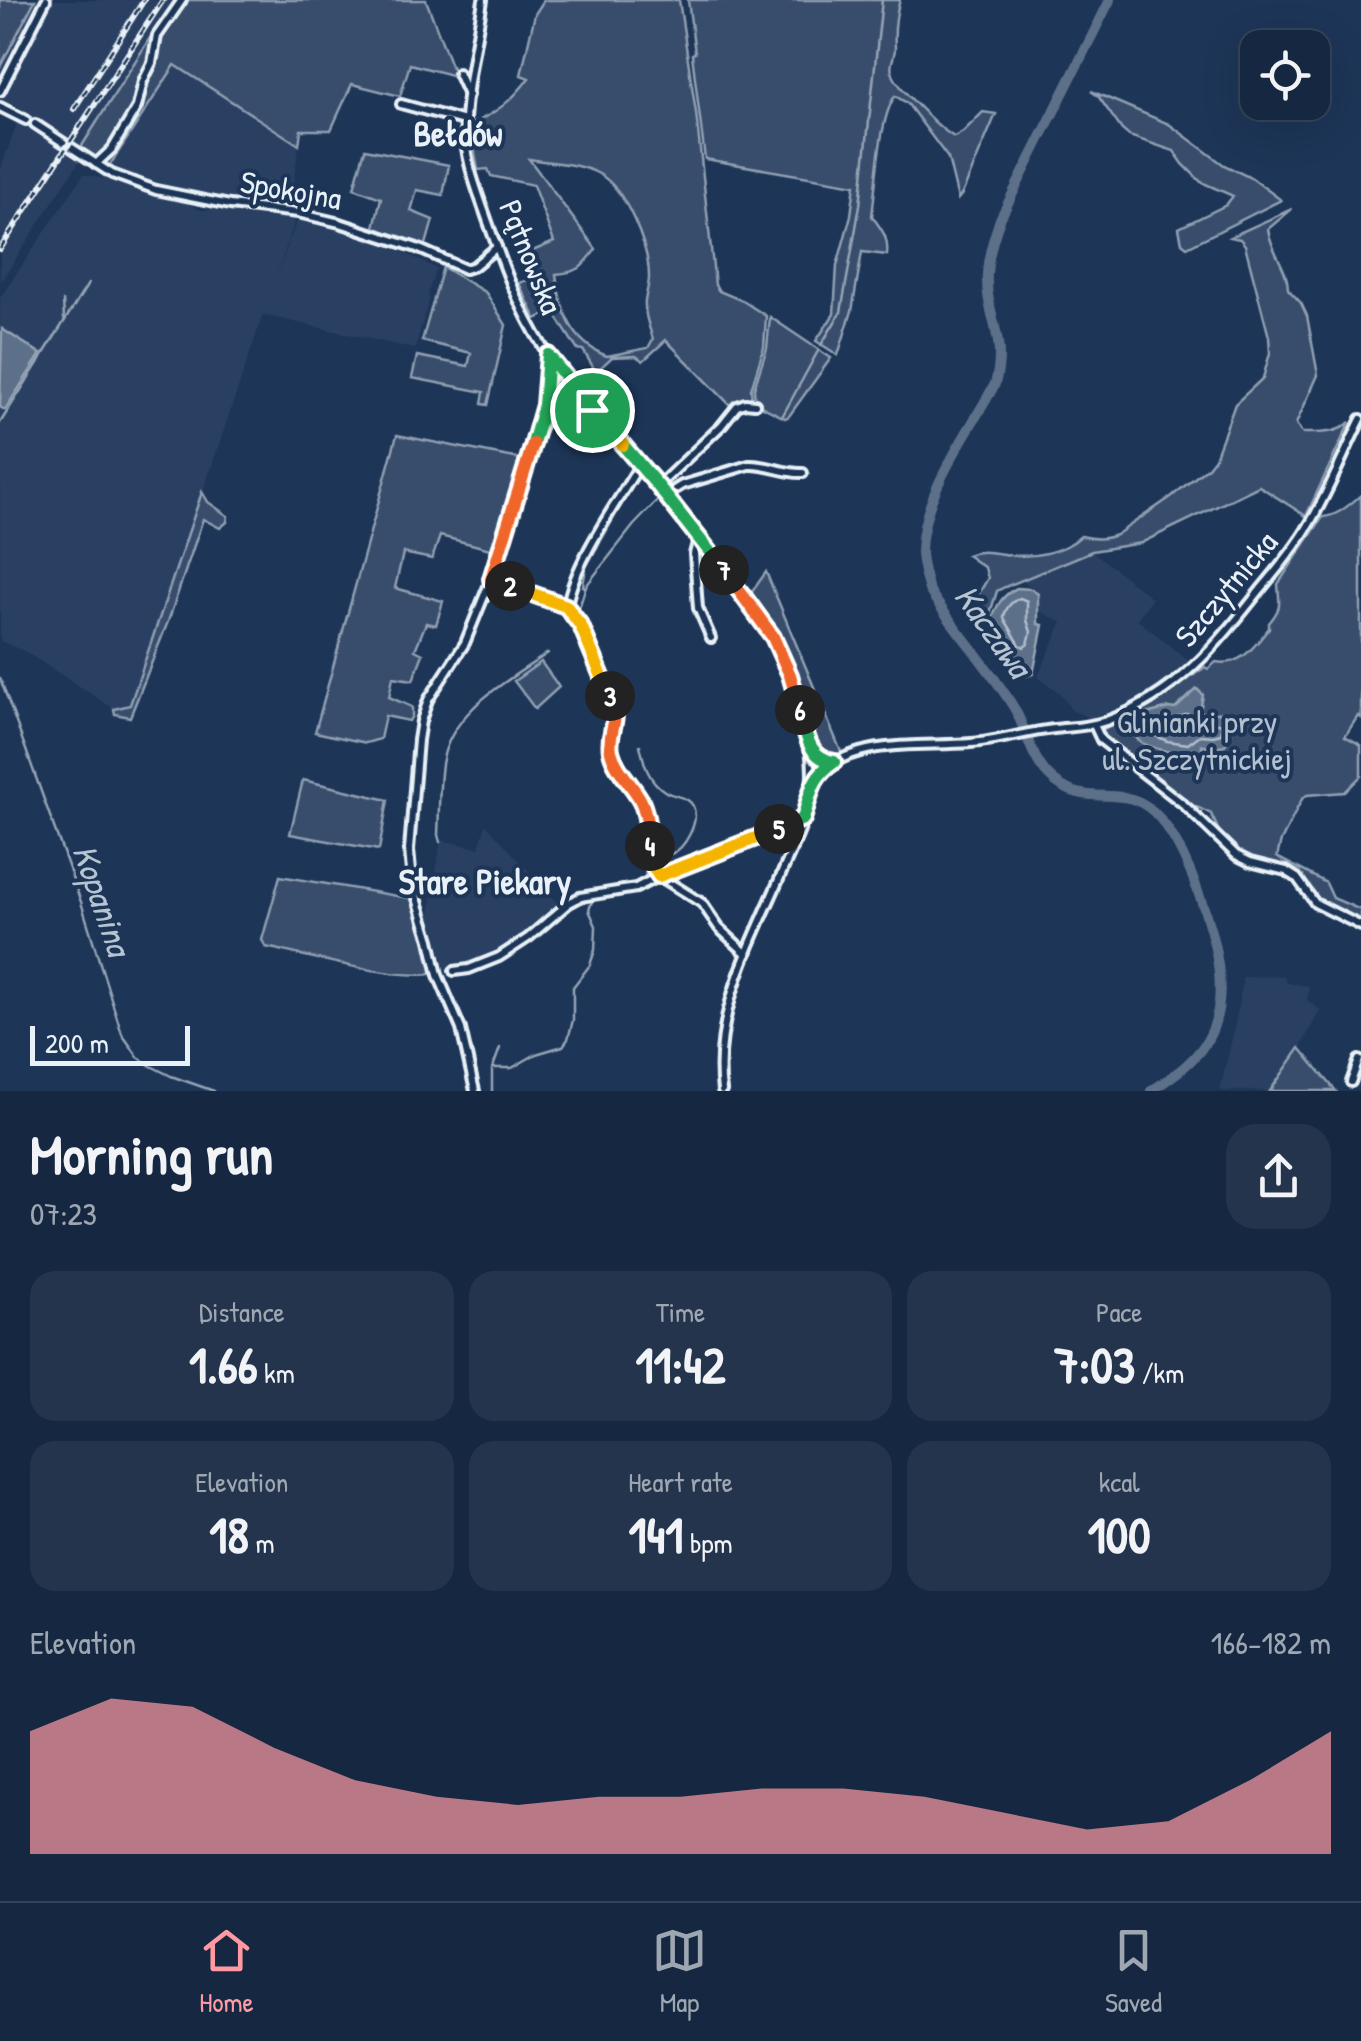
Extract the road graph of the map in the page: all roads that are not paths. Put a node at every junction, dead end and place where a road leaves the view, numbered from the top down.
1 (46, 0) edge
2 (182, 0) edge
3 (483, 0) edge
4 (458, 74) dead end
5 (0, 91) edge
6 (468, 96) junction
7 (401, 104) dead end
8 (0, 107) edge
9 (464, 121) junction
10 (64, 143) dead end
11 (72, 148) dead end
12 (96, 164) junction
13 (497, 247) junction
14 (548, 355) junction
15 (754, 404) dead end
16 (1361, 419) edge
17 (640, 464) junction
18 (803, 472) dead end
19 (658, 486) junction
20 (666, 495) junction
21 (698, 538) junction
22 (491, 579) junction
23 (566, 606) junction
24 (711, 638) dead end
25 (1094, 725) junction
26 (810, 747) junction
27 (821, 760) junction
28 (834, 762) junction
29 (811, 766) junction
30 (822, 771) junction
31 (812, 786) junction
32 (803, 819) junction
33 (659, 876) junction
34 (1361, 926) edge
35 (747, 954) junction
36 (454, 971) dead end
37 (1360, 1059) edge
38 (1351, 1082) dead end
39 (474, 1091) edge
40 (722, 1091) edge

1 - 5 street
2 - 12 street
3 - 6 street, Pątnowska
4 - 6 street
6 - 9 street, Pątnowska
7 - 9 street
8 - 10 street
9 - 13 street, Pątnowska
11 - 12 street, Spokojna
12 - 13 street, Spokojna
13 - 14 street, Pątnowska
14 - 17 street, Pątnowska
14 - 22 street
15 - 19 street
16 - 25 street, Szczytnicka
17 - 19 street, Pątnowska
17 - 23 street
18 - 20 street
19 - 20 street, Pątnowska
20 - 21 street, Pątnowska
21 - 24 street
21 - 26 street, Pątnowska
22 - 23 street
22 - 39 street
23 - 33 street
25 - 28 street, Szczytnicka
25 - 34 street
26 - 27 street, Pątnowska
26 - 29 street, Pątnowska
27 - 28 street, Szczytnicka
27 - 29 street
27 - 30 street
28 - 30 street, Szczytnicka
29 - 30 street
29 - 31 street, Pątnowska
30 - 31 street, Pątnowska
31 - 32 street, Pątnowska
32 - 33 street
32 - 35 street, Pątnowska
33 - 35 street
33 - 36 street
35 - 40 street, Pątnowska
37 - 38 street

